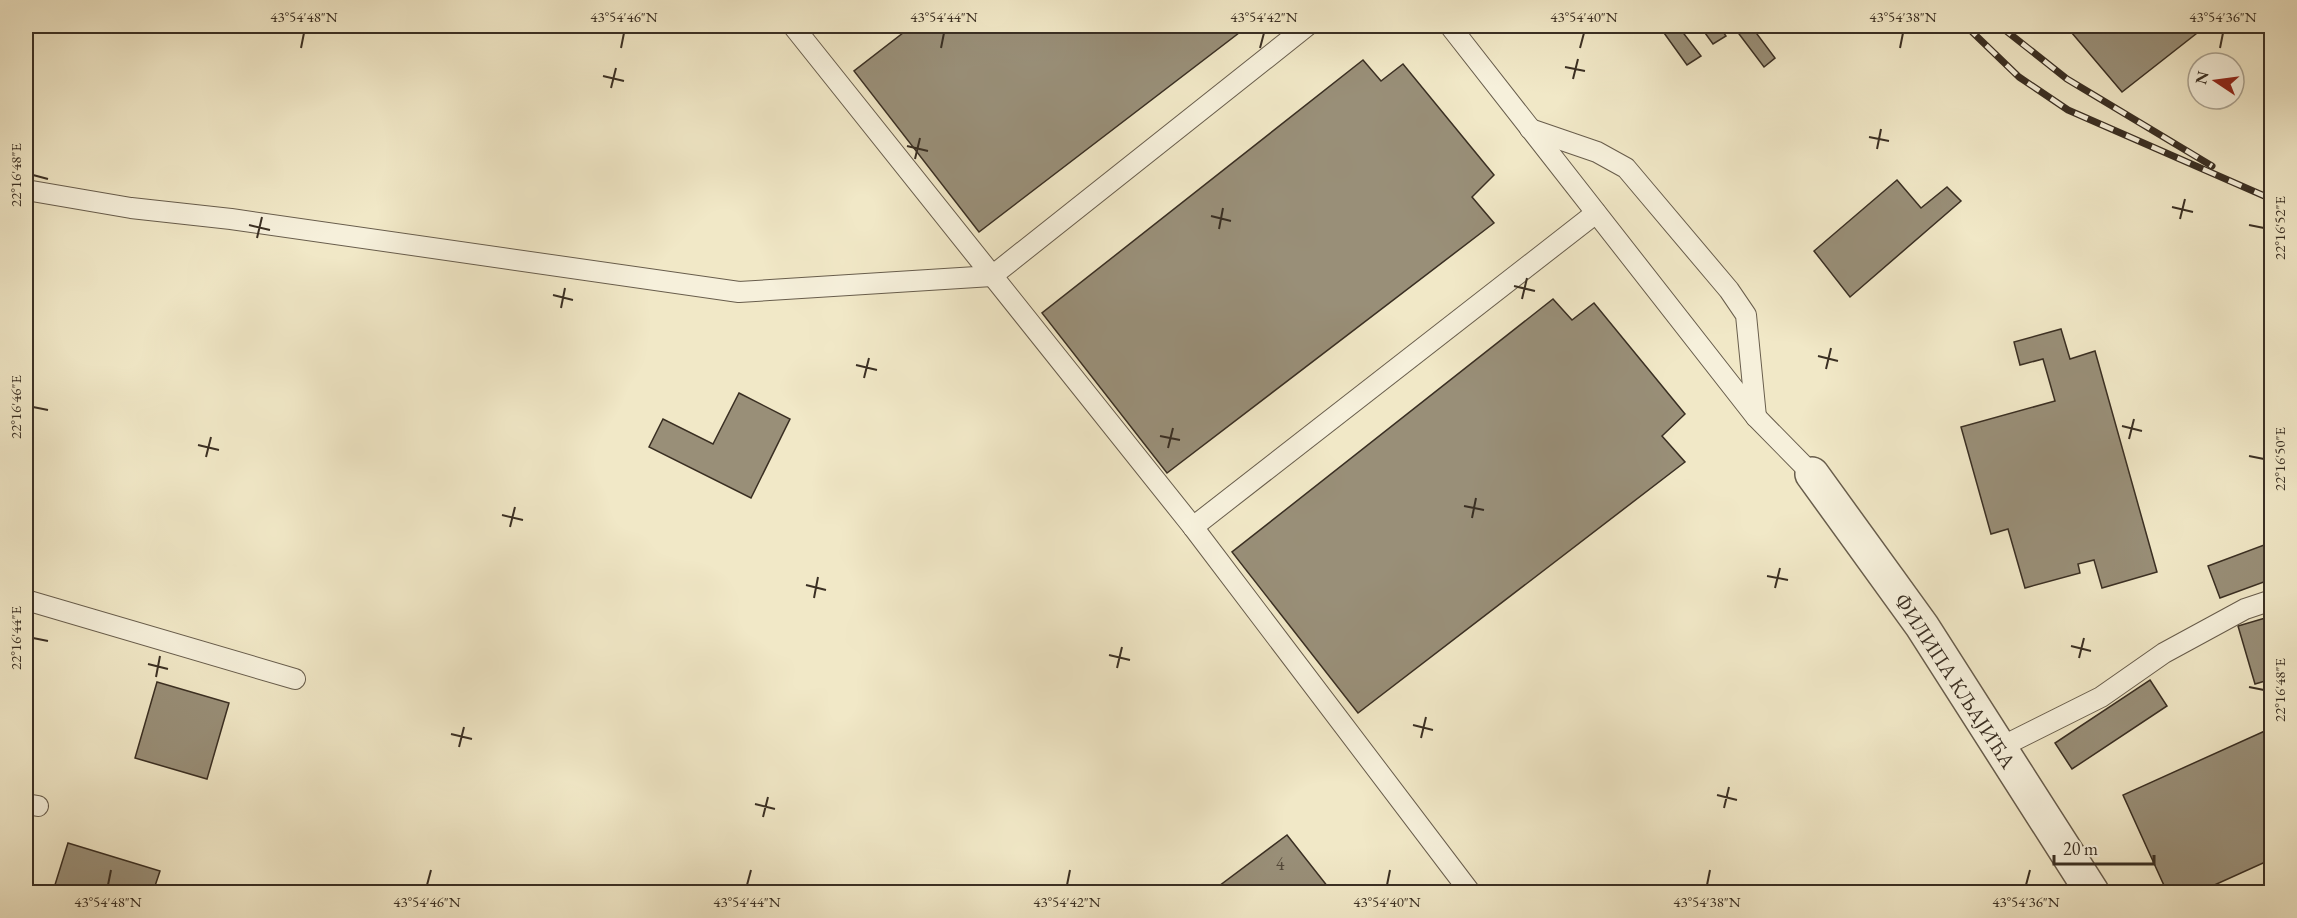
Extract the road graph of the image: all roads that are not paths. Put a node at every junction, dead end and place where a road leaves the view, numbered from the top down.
1 (793, 26) edge
2 (1308, 26) edge
3 (1450, 26) edge
4 (1530, 129) junction
5 (26, 190) edge
6 (1596, 213) junction
7 (992, 276) junction
8 (1756, 417) junction
9 (1812, 474) joint
10 (1193, 526) junction
11 (26, 600) edge
12 (2271, 600) edge
13 (295, 679) dead end
14 (1999, 748) junction
15 (1470, 892) edge
16 (2092, 892) edge

1 - 7 lane
2 - 7 lane
3 - 4 lane
4 - 6 lane
4 - 8 lane
5 - 7 lane
6 - 8 lane
6 - 10 lane
7 - 10 lane
8 - 9 lane
9 - 14 street, ФИЛИПА КЉАЈИЋА
10 - 15 lane
11 - 13 lane
12 - 14 lane
14 - 16 street, ФИЛИПА КЉАЈИЋА

